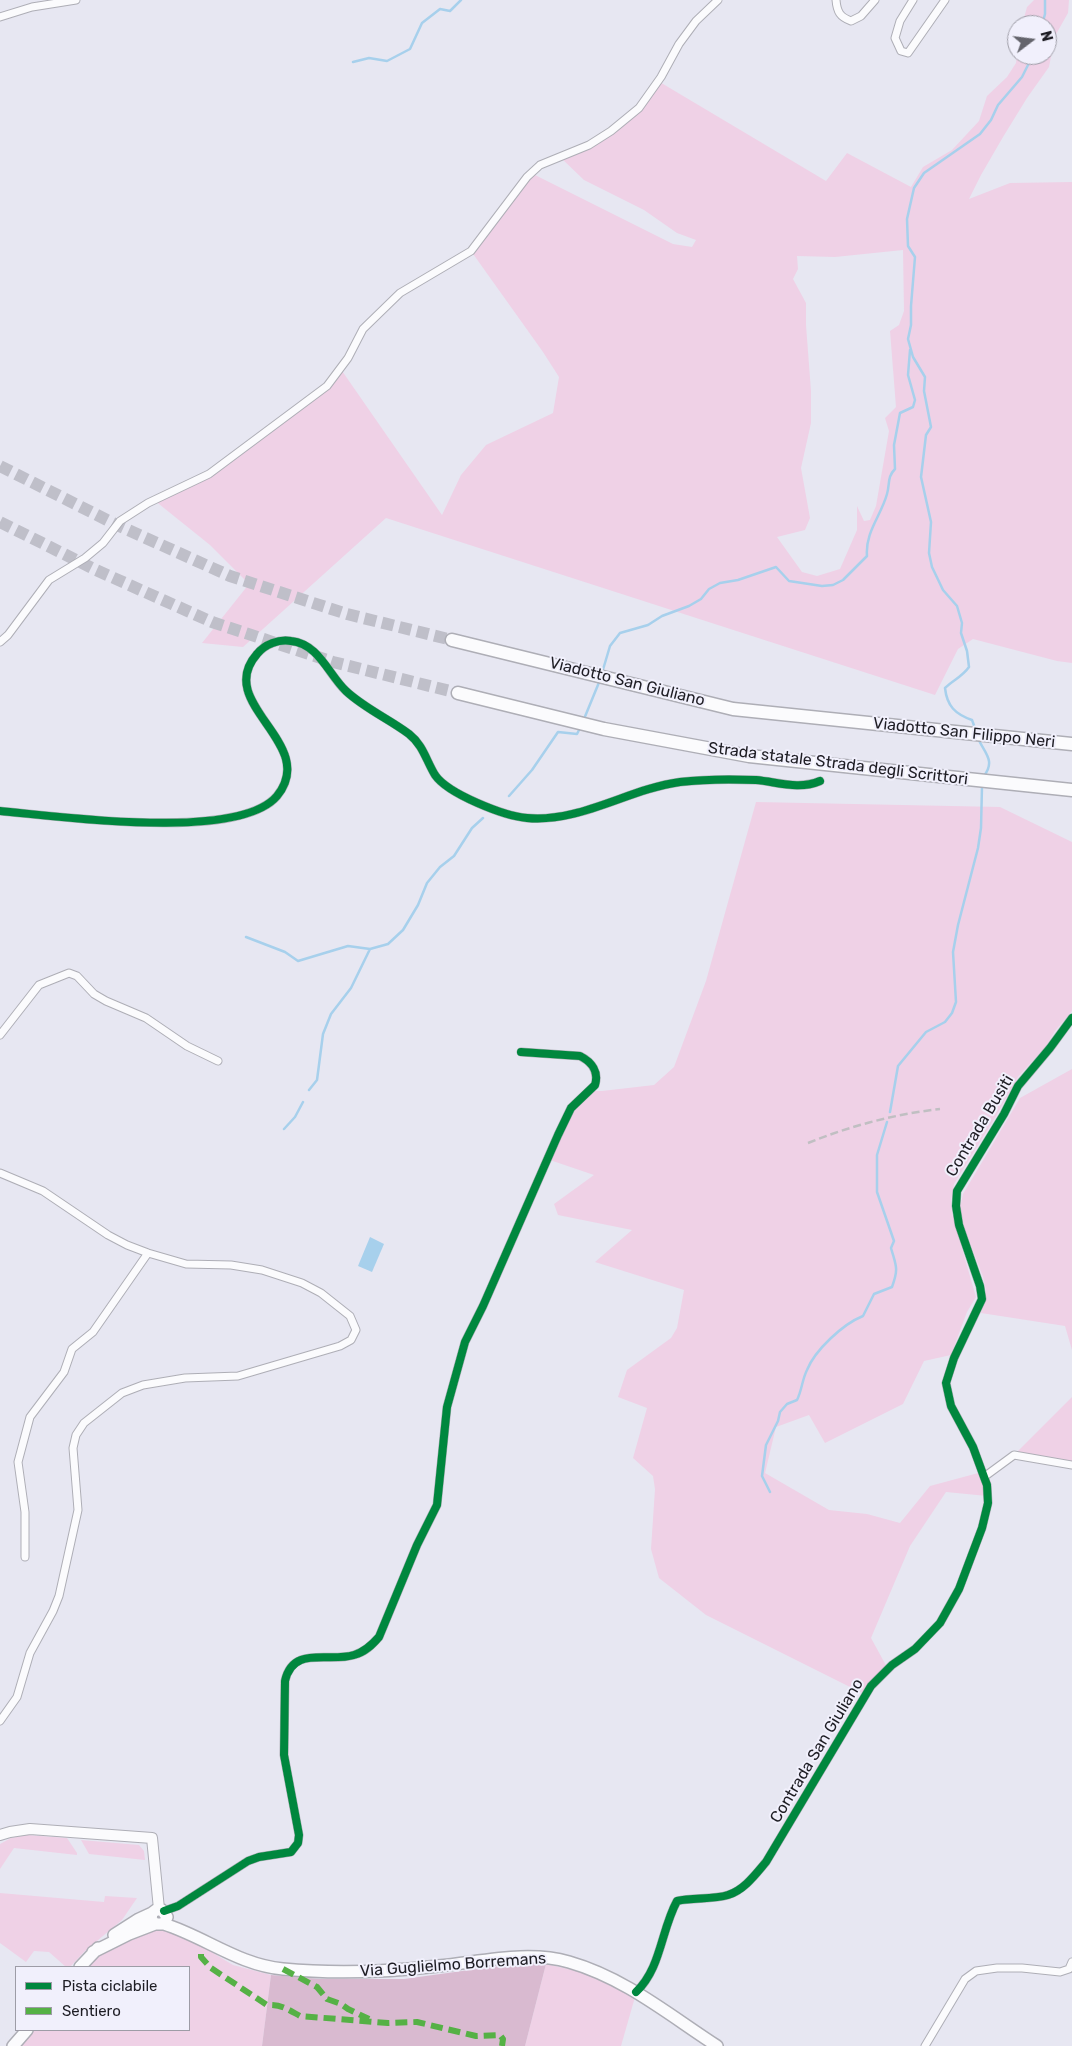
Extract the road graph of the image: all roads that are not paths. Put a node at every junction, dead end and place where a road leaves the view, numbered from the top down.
1 (76, 0) edge
2 (718, 0) edge
3 (836, 0) edge
4 (875, 0) edge
5 (913, 0) edge
6 (945, 0) edge
7 (0, 17) edge
8 (452, 640) tunnel mouth
9 (0, 642) edge
10 (458, 693) tunnel mouth
11 (857, 722) joint
12 (1072, 744) edge
13 (820, 781) dead end
14 (1072, 790) edge
15 (0, 811) edge
16 (1072, 1018) edge
17 (0, 1036) edge
18 (521, 1052) dead end
19 (218, 1061) dead end
20 (0, 1173) edge
21 (148, 1253) junction
22 (1072, 1465) edge
23 (984, 1477) junction
24 (987, 1485) joint
25 (25, 1557) dead end
26 (0, 1721) edge
27 (0, 1835) edge
28 (160, 1916) junction
29 (1072, 1962) edge
30 (81, 1966) edge
31 (636, 1992) junction
32 (26, 2031) edge
33 (13, 2046) edge
34 (717, 2046) edge
35 (925, 2046) edge

1 - 7 street
2 - 9 street
3 - 4 street
5 - 6 street
8 - 11 highway, Viadotto San Giuliano
10 - 14 highway, Strada statale Strada degli Scrittori
11 - 12 highway, Viadotto San Filippo Neri
13 - 15 street
16 - 23 street, Contrada Busiti
17 - 19 street
18 - 28 street
20 - 21 street
21 - 25 street
21 - 26 street
22 - 23 street
23 - 24 street, Contrada Busiti
24 - 31 street, Contrada San Giuliano
27 - 28 main road
28 - 30 main road
28 - 31 main road, Via Guglielmo Borremans
29 - 35 street
31 - 34 main road, Via Guglielmo Borremans
32 - 33 main road

